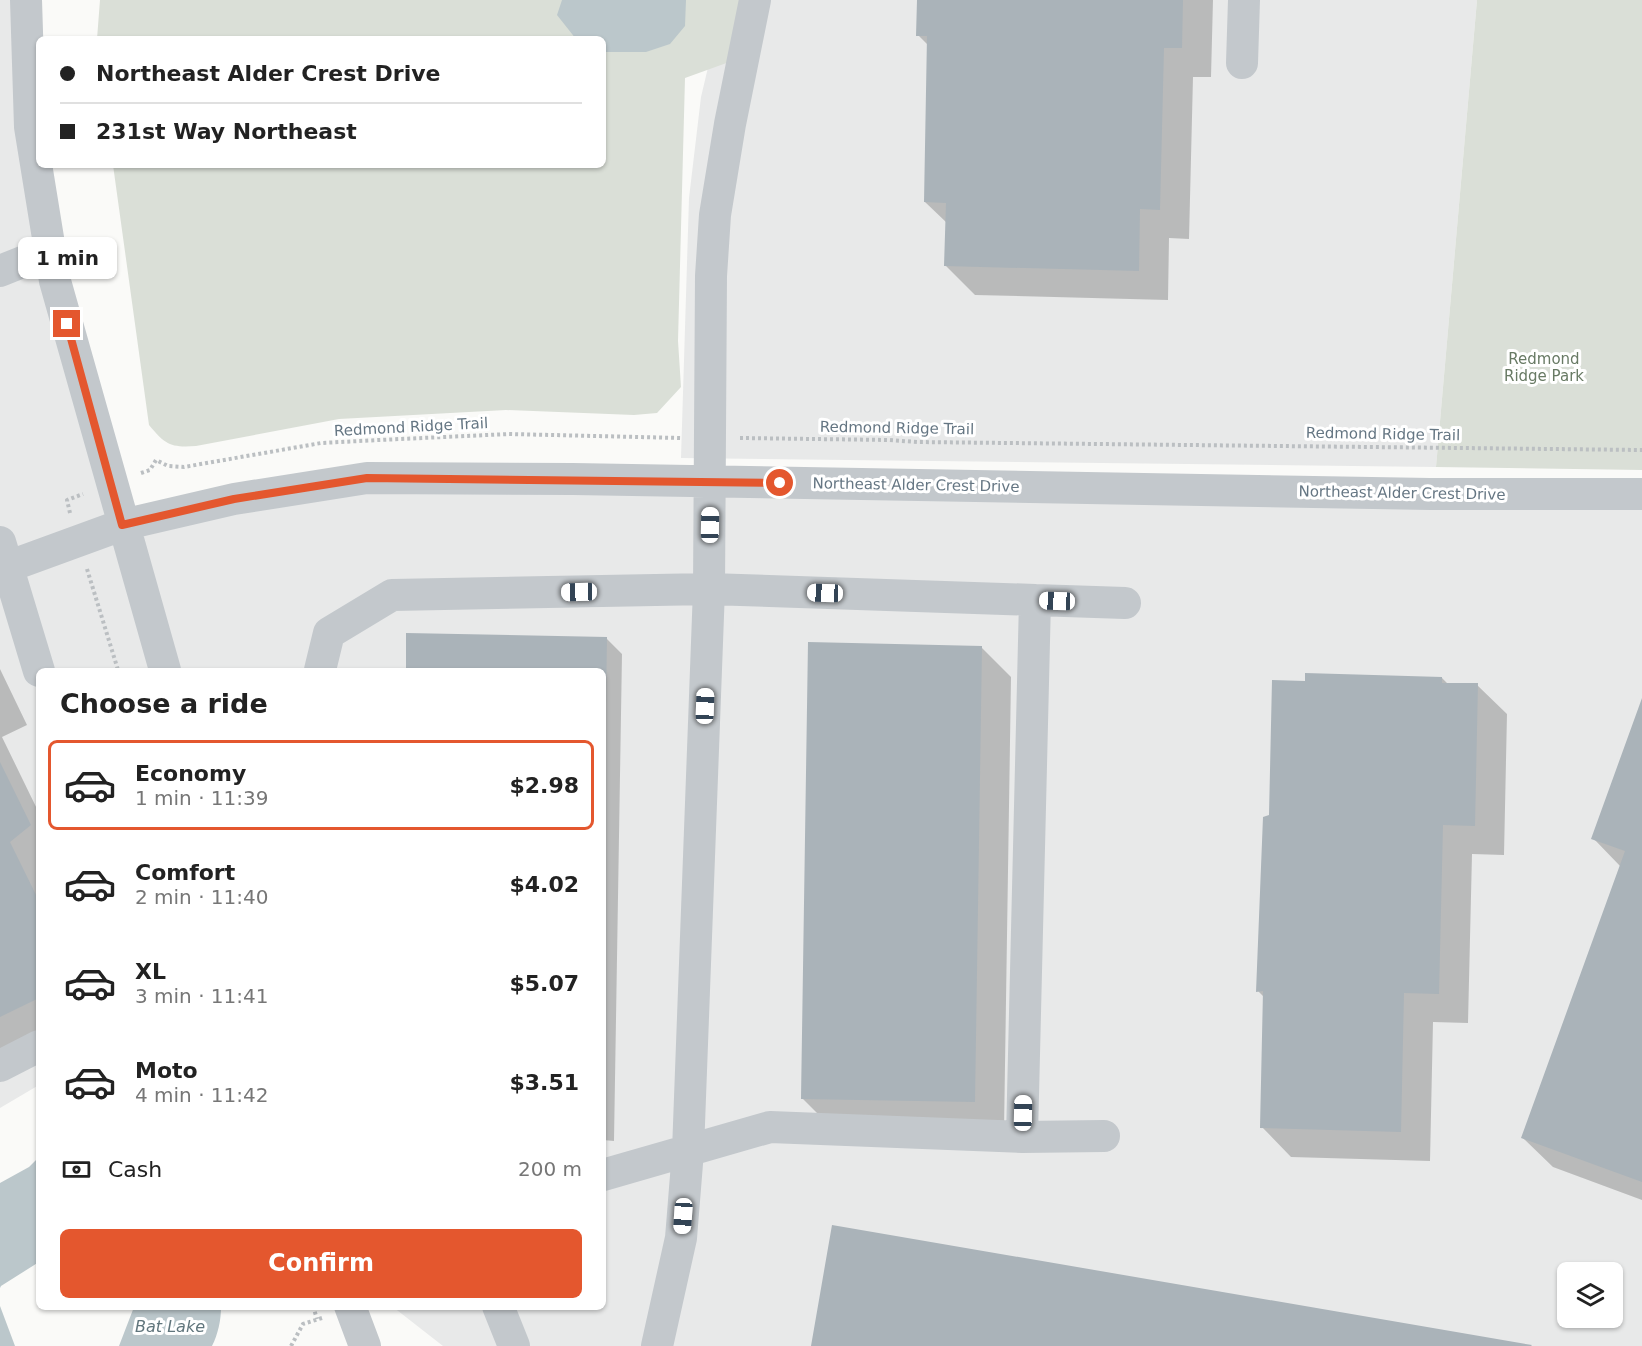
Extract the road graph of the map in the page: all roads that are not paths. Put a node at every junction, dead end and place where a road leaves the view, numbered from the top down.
1 (26, 0) edge
2 (755, 0) edge
3 (1244, 0) edge
4 (1242, 63) dead end
5 (36, 164) edge
6 (37, 168) edge
7 (50, 251) junction
8 (0, 271) edge
9 (711, 481) junction
10 (1642, 495) edge
11 (122, 525) junction
12 (4, 554) edge
13 (709, 589) junction
14 (1035, 600) junction
15 (1125, 603) dead end
16 (38, 668) edge
17 (164, 668) edge
18 (320, 668) edge
19 (36, 1048) edge
20 (0, 1066) edge
21 (1104, 1136) dead end
22 (1022, 1137) junction
23 (688, 1150) junction
24 (606, 1174) edge
25 (351, 1310) edge
26 (500, 1310) edge
27 (364, 1346) edge
28 (514, 1346) edge
29 (657, 1346) edge

1 - 5 street
2 - 9 street
3 - 4 street
6 - 7 street
7 - 8 street
7 - 11 street
9 - 10 street, Northeast Alder Crest Drive
9 - 11 street, Northeast Alder Crest Drive
9 - 13 street
11 - 12 street, Northeast Alder Crest Drive
11 - 17 street
12 - 16 street
13 - 14 street
13 - 18 street
13 - 23 street
14 - 15 street
14 - 22 street
19 - 20 street
21 - 22 street
22 - 23 street
23 - 24 street
23 - 29 street
25 - 27 street
26 - 28 street

